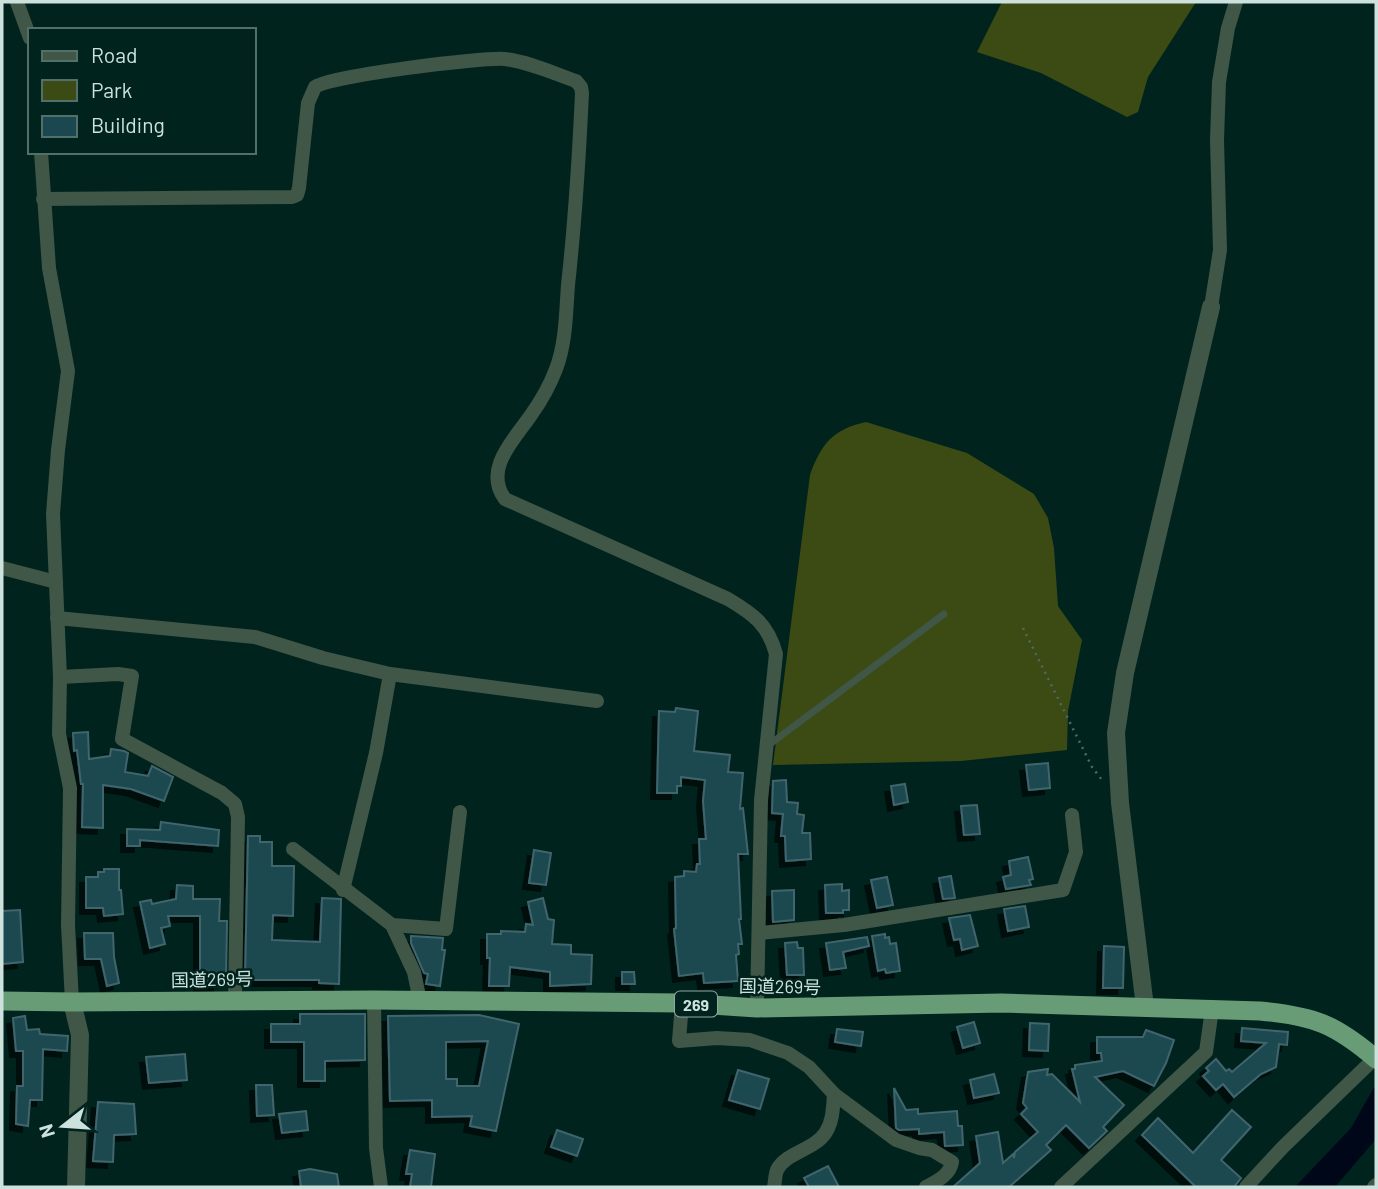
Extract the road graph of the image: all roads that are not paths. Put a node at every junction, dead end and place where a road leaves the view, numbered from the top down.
1 (17, 2) edge
2 (1236, 2) edge
3 (28, 32) edge
4 (41, 154) edge
5 (43, 199) junction
6 (1211, 307) joint
7 (2, 568) edge
8 (56, 582) junction
9 (944, 614) dead end
10 (57, 618) junction
11 (390, 674) junction
12 (60, 677) junction
13 (597, 701) dead end
14 (766, 748) junction
15 (460, 812) dead end
16 (1072, 816) dead end
17 (293, 849) dead end
18 (343, 890) junction
19 (392, 925) junction
20 (759, 933) junction
21 (235, 1000) junction
22 (374, 1000) junction
23 (2, 1001) edge
24 (420, 1001) junction
25 (72, 1002) junction
26 (682, 1003) junction
27 (1145, 1007) junction
28 (757, 1008) junction
29 (1212, 1009) junction
30 (1376, 1058) edge
31 (834, 1094) junction
32 (76, 1187) edge
33 (381, 1187) edge
34 (774, 1187) edge
35 (926, 1187) edge
36 (1061, 1187) edge
37 (1246, 1187) edge

1 - 3 street
2 - 6 street
4 - 5 street
5 - 8 street
5 - 14 street
6 - 27 street
7 - 8 street
8 - 10 street
9 - 14 lane
10 - 11 street
10 - 12 street
11 - 13 street
11 - 18 street
12 - 21 street
12 - 25 street
14 - 20 street
15 - 19 street
16 - 20 street
17 - 18 street
18 - 19 street
19 - 24 street
20 - 28 street
21 - 22 highway, 国道269号 / 269
21 - 25 highway, 国道269号 / 269
22 - 24 highway, 国道269号 / 269
22 - 33 street
23 - 25 highway, 国道269号 / 269
24 - 26 highway, 国道269号 / 269
25 - 32 street
26 - 28 highway, 国道269号 / 269
26 - 31 street
27 - 28 highway, 国道269号 / 269
27 - 29 highway, 国道269号 / 269
29 - 30 highway, 国道269号 / 269
29 - 36 street
30 - 37 street
31 - 34 street
31 - 35 street

